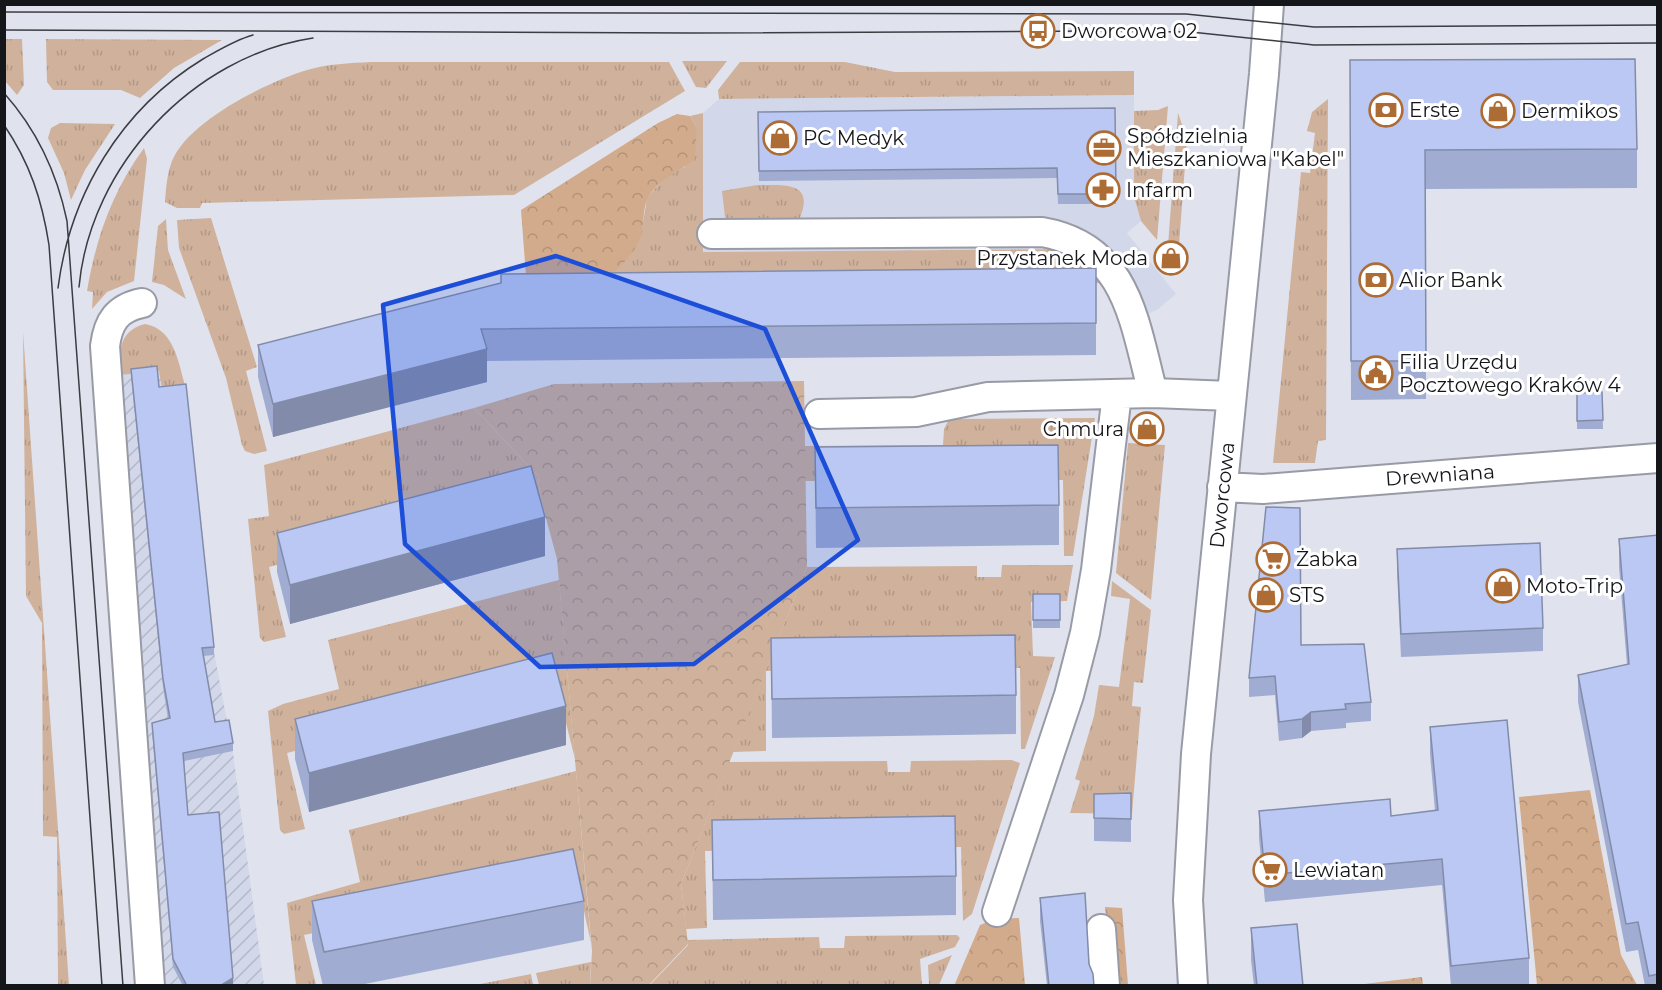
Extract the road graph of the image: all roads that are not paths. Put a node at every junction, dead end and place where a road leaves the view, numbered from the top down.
1 (1269, 4) edge
2 (711, 234) dead end
3 (142, 303) dead end
4 (1153, 393) junction
5 (1117, 394) junction
6 (1231, 396) junction
7 (819, 414) dead end
8 (1658, 458) edge
9 (1222, 487) junction
10 (997, 912) dead end
11 (1101, 929) dead end
12 (150, 986) edge
13 (1105, 986) edge
14 (1193, 986) edge

1 - 6 street, Dworcowa
2 - 4 street
3 - 12 street
4 - 5 street
4 - 6 street
5 - 7 street
5 - 10 street
6 - 9 street, Dworcowa
8 - 9 street, Drewniana
9 - 14 street, Dworcowa
11 - 13 street

